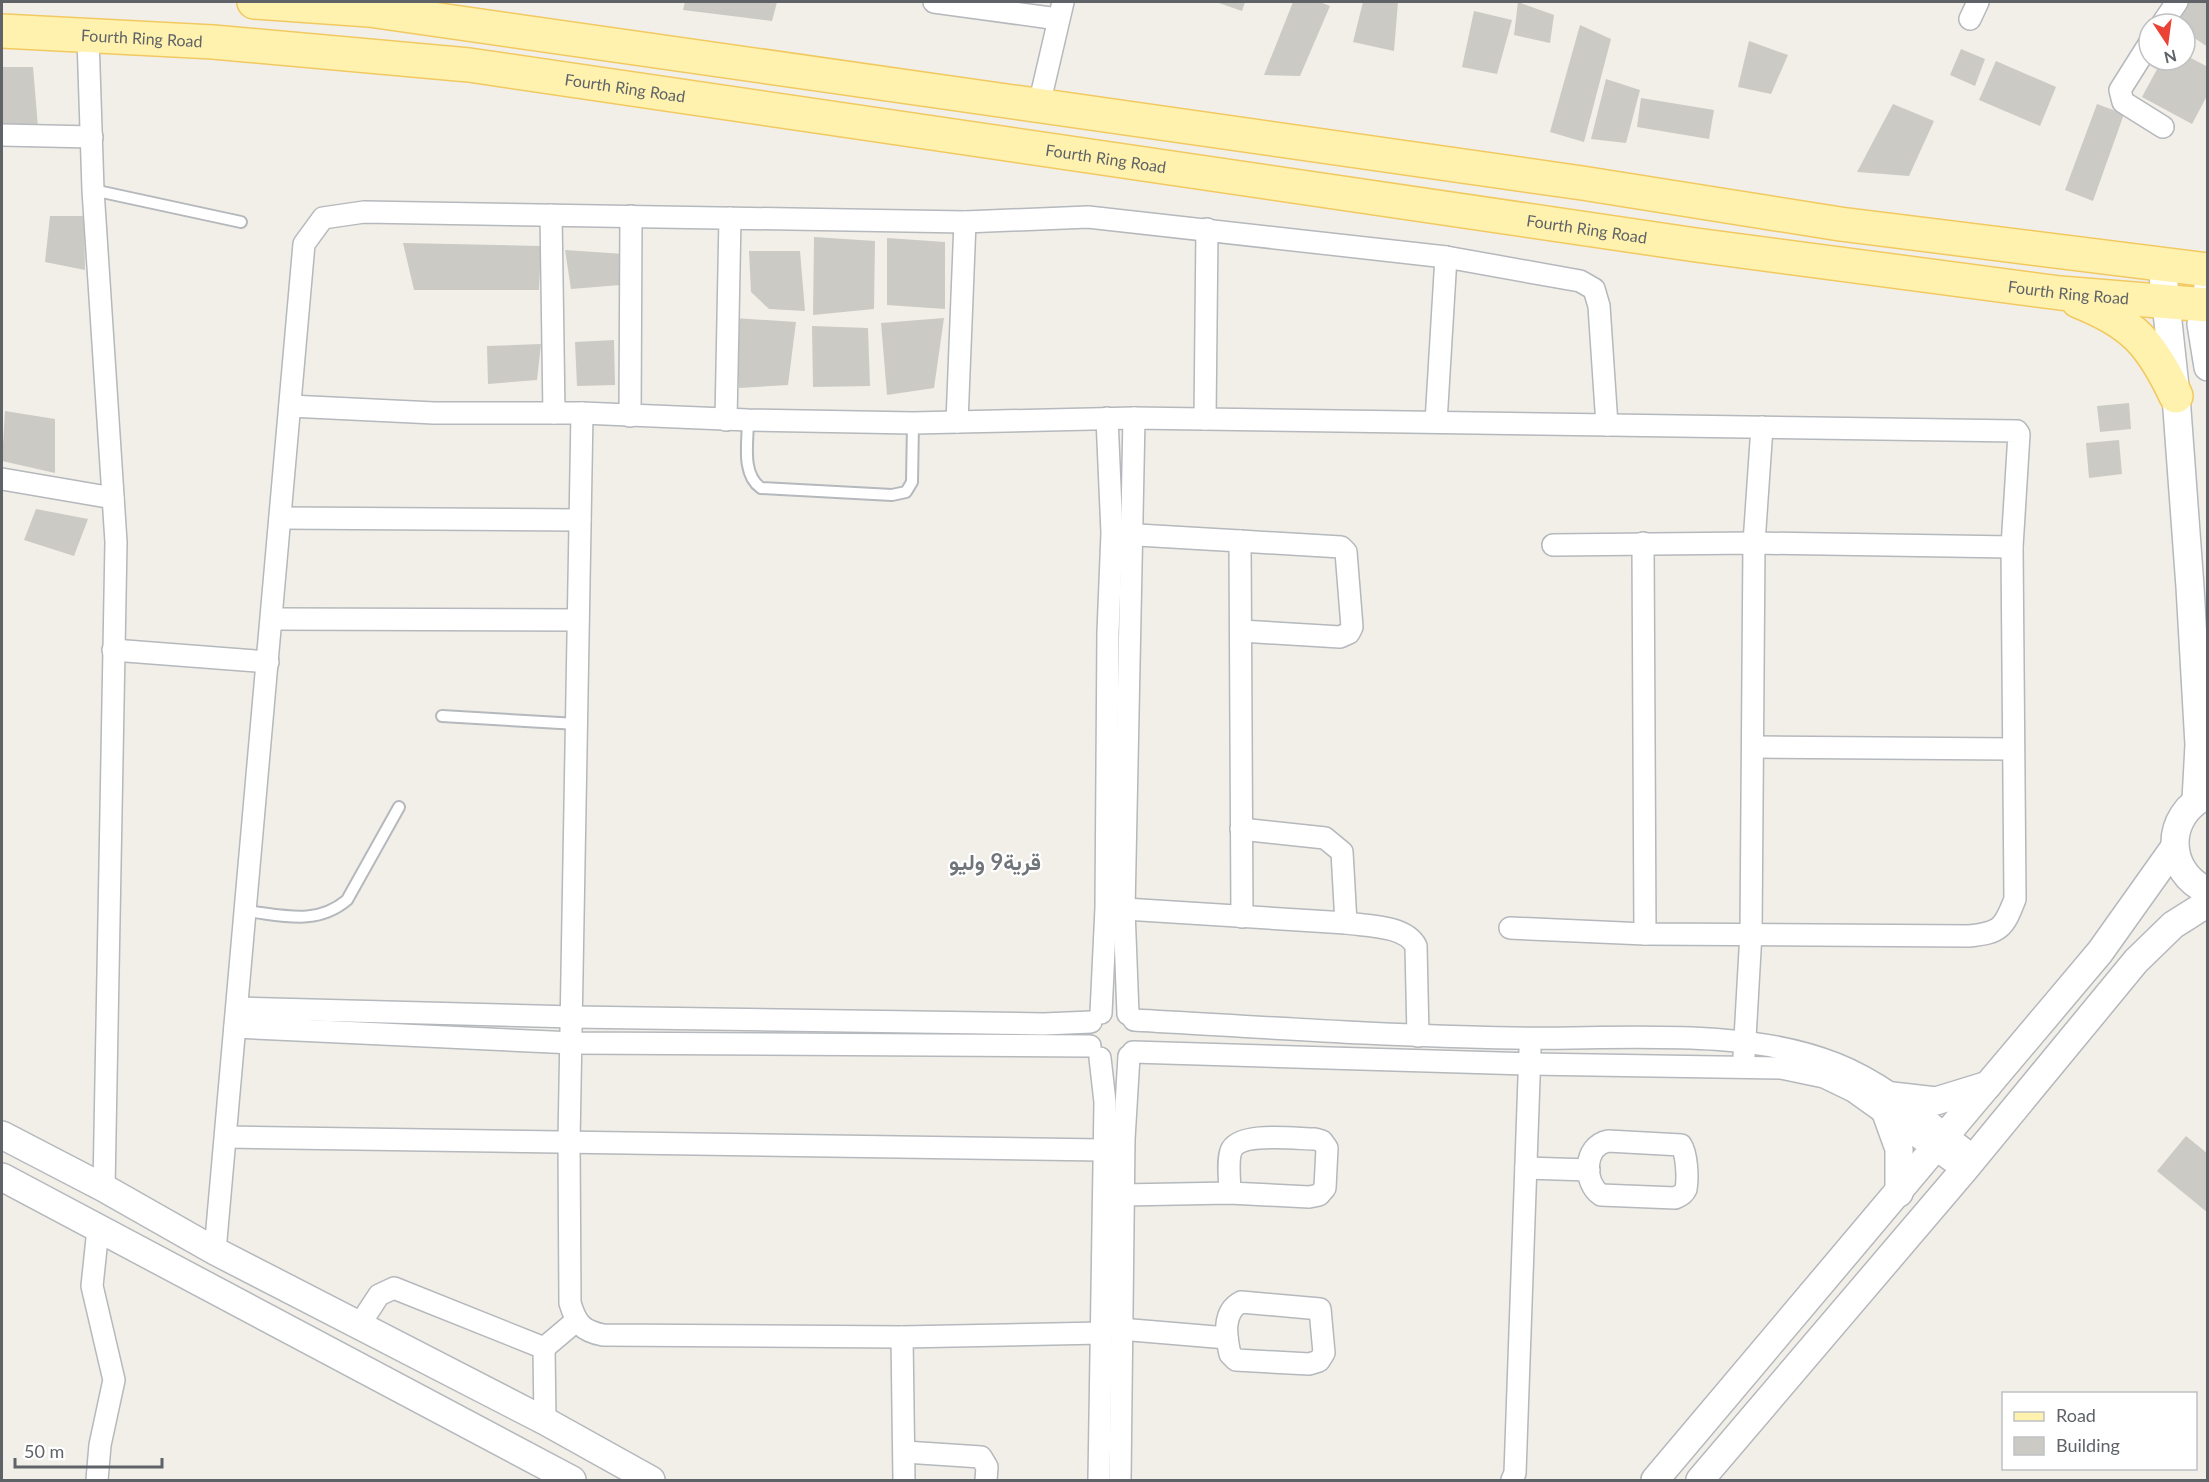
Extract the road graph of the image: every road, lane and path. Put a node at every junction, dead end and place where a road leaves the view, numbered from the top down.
1 (254, 2) edge
2 (934, 2) edge
3 (369, 6) edge
4 (1060, 10) edge
5 (453, 12) edge
6 (2, 31) edge
7 (88, 38) junction
8 (2137, 63) edge
9 (1039, 105) junction
10 (2163, 128) dead end
11 (2, 135) edge
12 (92, 138) junction
13 (93, 189) junction
14 (551, 215) junction
15 (631, 216) junction
16 (730, 218) junction
17 (241, 222) dead end
18 (965, 222) junction
19 (1207, 229) junction
20 (1446, 257) junction
21 (2162, 266) junction
22 (2208, 270) edge
23 (2060, 293) junction
24 (2206, 299) edge
25 (2163, 301) junction
26 (2208, 367) edge
27 (2176, 396) junction
28 (290, 406) junction
29 (554, 413) junction
30 (582, 413) junction
31 (630, 416) junction
32 (1107, 418) junction
33 (1134, 418) junction
34 (1205, 419) junction
35 (726, 420) junction
36 (748, 420) junction
37 (957, 422) junction
38 (1436, 422) junction
39 (913, 423) junction
40 (1607, 425) junction
41 (1762, 427) junction
42 (2, 479) edge
43 (113, 498) junction
44 (280, 518) junction
45 (580, 520) junction
46 (1112, 533) junction
47 (1133, 534) junction
48 (1240, 541) junction
49 (1642, 543) junction
50 (1755, 543) junction
51 (1553, 545) dead end
52 (2012, 547) junction
53 (272, 619) junction
54 (578, 620) junction
55 (1241, 631) junction
56 (113, 650) junction
57 (268, 662) junction
58 (442, 716) dead end
59 (577, 724) junction
60 (1755, 747) junction
61 (2012, 749) junction
62 (2202, 798) edge
63 (399, 807) dead end
64 (1241, 829) junction
65 (2174, 848) junction
66 (2208, 891) edge
67 (2208, 903) edge
68 (1115, 909) junction
69 (246, 911) junction
70 (1242, 917) junction
71 (1346, 922) junction
72 (1510, 928) dead end
73 (1752, 933) junction
74 (1645, 934) junction
75 (573, 1017) junction
76 (1096, 1017) junction
77 (1131, 1017) junction
78 (236, 1018) junction
79 (1418, 1036) junction
80 (1531, 1038) junction
81 (573, 1043) junction
82 (1744, 1043) junction
83 (1095, 1052) junction
84 (1131, 1054) junction
85 (1530, 1064) junction
86 (1744, 1066) junction
87 (1989, 1085) junction
88 (1889, 1105) junction
89 (2, 1135) edge
90 (226, 1137) junction
91 (569, 1142) junction
92 (1942, 1142) junction
93 (1102, 1150) junction
94 (1969, 1163) junction
95 (1526, 1168) junction
96 (1589, 1170) junction
97 (2, 1177) edge
98 (104, 1188) junction
99 (1230, 1193) junction
100 (1899, 1193) junction
101 (1123, 1195) junction
102 (98, 1229) junction
103 (216, 1251) junction
104 (576, 1322) junction
105 (360, 1324) junction
106 (1110, 1331) junction
107 (902, 1337) junction
108 (1227, 1338) junction
109 (544, 1348) junction
110 (545, 1421) junction
111 (569, 1434) junction
112 (905, 1452) junction
113 (561, 1475) edge
114 (97, 1480) edge
115 (651, 1480) edge
116 (904, 1480) edge
117 (987, 1480) edge
118 (1099, 1480) edge
119 (1120, 1480) edge
120 (1512, 1480) edge
121 (1655, 1480) edge
122 (1700, 1480) edge

1 - 3 main road
2 - 4 street
3 - 5 main road
4 - 9 street
5 - 9 main road
6 - 7 main road, Fourth Ring Road
7 - 12 street
7 - 23 main road, Fourth Ring Road
8 - 10 street
9 - 21 main road
11 - 12 street
12 - 13 street
13 - 17 lane
13 - 43 street
14 - 15 street
14 - 28 street
14 - 29 street
15 - 16 street
15 - 31 street
16 - 18 street
16 - 35 street
18 - 19 street
18 - 37 street
19 - 20 street
19 - 34 street
20 - 38 street
20 - 40 street
21 - 22 main road
21 - 25 street
23 - 25 main road, Fourth Ring Road
23 - 27 main road
24 - 25 main road, Fourth Ring Road
24 - 26 street
25 - 27 street
27 - 62 street
28 - 29 street
28 - 44 street
29 - 30 street
30 - 31 street
30 - 45 street
31 - 35 street
32 - 33 street
32 - 37 street
32 - 46 street
33 - 34 street
33 - 47 street
34 - 38 street
35 - 36 street
36 - 39 street
36 - 39 lane
37 - 39 street
38 - 40 street
40 - 41 street
41 - 50 street
41 - 52 street
42 - 43 street
43 - 56 street
44 - 45 street
44 - 53 street
45 - 54 street
46 - 47 street
46 - 68 street
47 - 48 street
47 - 68 street
48 - 55 street
48 - 55 street
49 - 50 street
49 - 51 street
49 - 74 street
50 - 52 street
50 - 60 street
52 - 61 street
53 - 54 street
53 - 57 street
54 - 59 street
55 - 64 street
56 - 57 street
56 - 98 street
57 - 69 street
58 - 59 lane
59 - 75 street
60 - 61 street
60 - 73 street
61 - 73 street
62 - 65 street
63 - 69 lane
64 - 70 street
64 - 71 street
65 - 66 street
65 - 87 street
67 - 94 street
68 - 70 street
68 - 76 street
68 - 77 street
69 - 78 street
70 - 71 street
71 - 79 street
72 - 74 street
73 - 74 street
73 - 82 street
75 - 76 street
75 - 78 street
75 - 81 street
76 - 77 street
76 - 83 street
77 - 79 street
77 - 84 street
78 - 81 street
78 - 90 street
79 - 80 street
80 - 82 street
80 - 85 street
81 - 83 street
81 - 91 street
82 - 86 street
82 - 88 street
83 - 84 street
83 - 93 street
84 - 85 street
84 - 101 street
85 - 86 street
85 - 95 street
86 - 88 street
87 - 88 street
87 - 92 street
88 - 92 street
88 - 100 street
89 - 98 street
90 - 91 street
90 - 103 street
91 - 93 street
91 - 104 street
92 - 94 street
92 - 100 street
93 - 106 street
94 - 122 street
95 - 96 street
95 - 120 street
96 - 96 street
97 - 102 street
98 - 103 street
99 - 99 street
99 - 101 street
100 - 121 street
101 - 106 street
102 - 113 street
102 - 114 street
103 - 105 street
104 - 107 street
104 - 109 street
105 - 109 street
105 - 110 street
106 - 107 street
106 - 108 street
106 - 118 street
106 - 119 street
107 - 112 street
108 - 108 street
109 - 110 street
110 - 111 street
111 - 113 street
111 - 115 street
112 - 116 street
112 - 117 street

